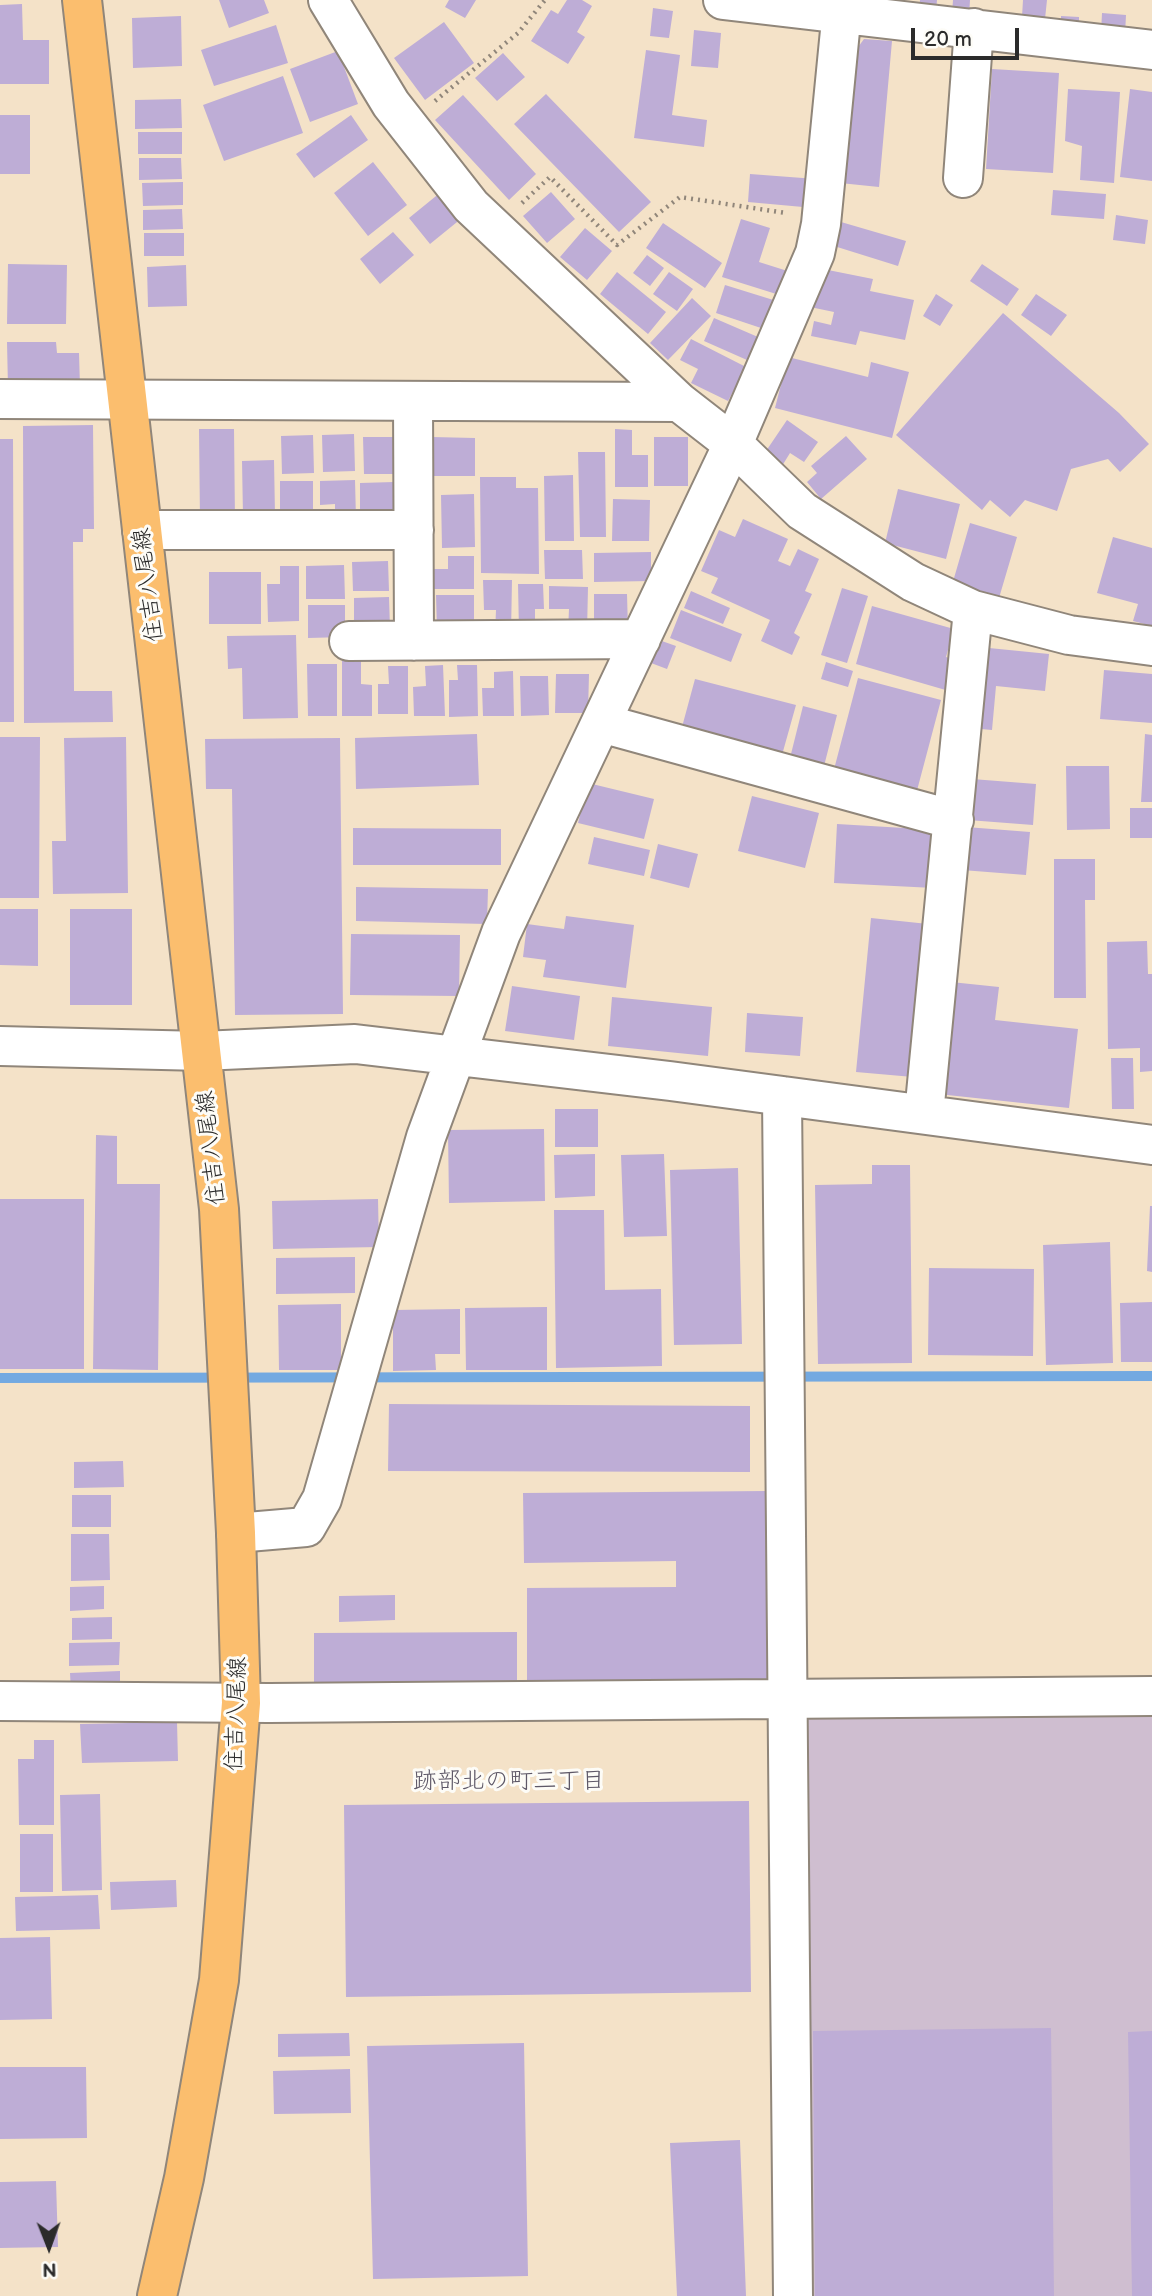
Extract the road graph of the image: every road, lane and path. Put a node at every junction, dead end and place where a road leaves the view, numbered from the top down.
1 (82, 0) edge
2 (328, 0) edge
3 (545, 0) edge
4 (723, 0) edge
5 (842, 6) edge
6 (974, 28) junction
7 (1152, 50) edge
8 (406, 123) junction
9 (962, 178) dead end
10 (822, 218) junction
11 (496, 229) junction
12 (0, 399) edge
13 (127, 399) junction
14 (413, 401) junction
15 (679, 402) junction
16 (733, 444) junction
17 (142, 530) junction
18 (414, 530) junction
19 (973, 610) junction
20 (641, 639) junction
21 (414, 640) junction
22 (349, 641) dead end
23 (1152, 646) edge
24 (601, 723) junction
25 (954, 820) junction
26 (0, 1046) edge
27 (202, 1051) junction
28 (458, 1055) junction
29 (782, 1096) junction
30 (924, 1114) junction
31 (1152, 1145) edge
32 (236, 1533) junction
33 (1152, 1696) edge
34 (788, 1700) junction
35 (0, 1701) edge
36 (241, 1703) junction
37 (157, 2296) edge
38 (793, 2296) edge

1 - 13 main road, 住吉八尾線
2 - 8 street
3 - 8 path
4 - 5 street
5 - 6 street
5 - 10 street
6 - 7 street
6 - 9 street
8 - 11 street
10 - 11 path
10 - 16 street
11 - 15 street
12 - 13 street
13 - 14 street
13 - 17 main road, 住吉八尾線
14 - 15 street
14 - 18 street
15 - 16 street
16 - 19 street
16 - 20 street
17 - 18 street
17 - 27 main road, 住吉八尾線
18 - 21 street
19 - 23 street
19 - 25 street
20 - 21 street
20 - 24 street
21 - 22 street
24 - 25 street
24 - 28 street
25 - 30 street
26 - 27 street
27 - 28 street
27 - 32 main road, 住吉八尾線
28 - 29 street
28 - 32 street
29 - 30 street
29 - 34 street
30 - 31 street
32 - 36 main road, 住吉八尾線
33 - 34 street
34 - 36 street
34 - 38 street
35 - 36 street
36 - 37 main road, 住吉八尾線

